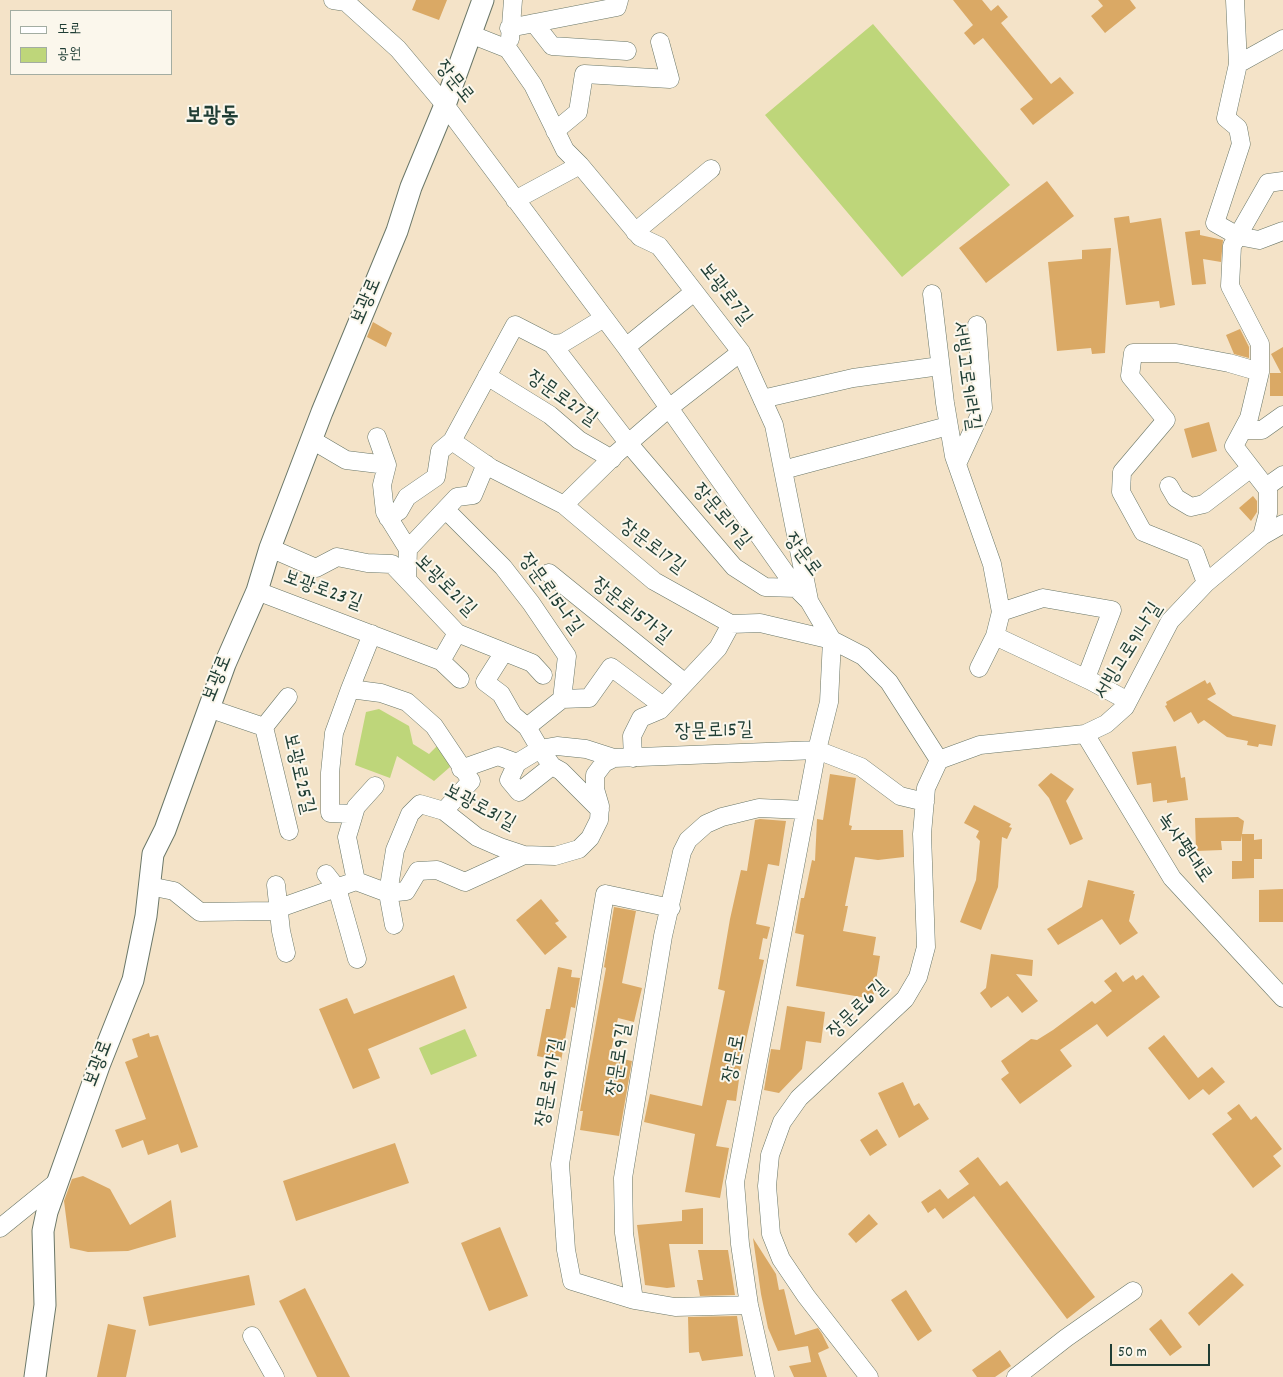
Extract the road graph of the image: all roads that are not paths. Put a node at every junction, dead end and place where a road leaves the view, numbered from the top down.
1 (483, 0) edge
2 (513, 0) edge
3 (620, 0) edge
4 (1235, 0) edge
5 (341, 1) edge
6 (534, 23) junction
7 (510, 28) junction
8 (470, 34) junction
9 (1283, 39) edge
10 (660, 42) dead end
11 (627, 51) dead end
12 (510, 52) junction
13 (1238, 64) junction
14 (446, 105) junction
15 (555, 131) junction
16 (580, 165) junction
17 (711, 169) dead end
18 (1283, 181) edge
19 (515, 200) junction
20 (1283, 231) edge
21 (635, 232) junction
22 (1238, 236) junction
23 (694, 292) junction
24 (932, 294) dead end
25 (604, 318) junction
26 (977, 325) dead end
27 (552, 344) junction
28 (626, 347) junction
29 (741, 352) junction
30 (940, 366) junction
31 (1260, 372) junction
32 (487, 376) junction
33 (762, 399) junction
34 (669, 408) junction
35 (1283, 415) edge
36 (948, 426) junction
37 (1243, 430) junction
38 (377, 437) dead end
39 (312, 440) junction
40 (452, 441) junction
41 (629, 444) junction
42 (612, 459) junction
43 (486, 464) junction
44 (957, 464) junction
45 (386, 465) junction
46 (1251, 468) junction
47 (783, 470) junction
48 (1283, 475) edge
49 (1169, 486) dead end
50 (1266, 487) junction
51 (564, 505) junction
52 (446, 510) junction
53 (388, 518) junction
54 (1283, 524) edge
55 (1262, 536) junction
56 (270, 548) junction
57 (408, 550) junction
58 (549, 573) dead end
59 (407, 580) junction
60 (1206, 583) junction
61 (796, 588) junction
62 (257, 591) junction
63 (809, 601) junction
64 (1001, 612) junction
65 (731, 624) junction
66 (457, 633) junction
67 (372, 634) junction
68 (995, 636) junction
69 (832, 640) junction
70 (504, 652) junction
71 (441, 661) junction
72 (980, 668) dead end
73 (543, 675) dead end
74 (1086, 678) junction
75 (460, 679) dead end
76 (685, 683) junction
77 (350, 689) junction
78 (288, 697) dead end
79 (562, 699) junction
80 (1128, 701) junction
81 (663, 706) junction
82 (208, 708) junction
83 (527, 726) junction
84 (264, 727) junction
85 (1085, 734) junction
86 (540, 749) junction
87 (817, 750) junction
88 (614, 758) junction
89 (633, 758) junction
90 (939, 760) junction
91 (517, 763) junction
92 (552, 766) junction
93 (461, 769) junction
94 (375, 786) dead end
95 (925, 802) junction
96 (600, 810) junction
97 (806, 810) junction
98 (444, 811) junction
99 (354, 814) junction
100 (289, 831) dead end
101 (524, 855) junction
102 (331, 881) junction
103 (356, 881) junction
104 (276, 885) dead end
105 (149, 886) junction
106 (388, 893) junction
107 (278, 908) junction
108 (671, 908) junction
109 (394, 925) dead end
110 (286, 953) dead end
111 (357, 959) dead end
112 (1283, 998) edge
113 (58, 1181) junction
114 (0, 1228) edge
115 (1133, 1291) dead end
116 (634, 1300) junction
117 (749, 1305) junction
118 (252, 1336) dead end
119 (35, 1377) edge
120 (275, 1377) edge
121 (765, 1377) edge
122 (869, 1377) edge
123 (1016, 1377) edge

1 - 8 main road, 보광로
2 - 7 street
3 - 6 street
4 - 13 street
5 - 14 street, 장문로
6 - 7 street
6 - 11 street
7 - 12 street
8 - 12 street, 보광로7길
8 - 14 main road, 보광로
9 - 13 street
10 - 15 street
12 - 15 street, 보광로7길
13 - 22 street
14 - 19 street, 장문로
14 - 39 main road, 보광로
15 - 16 street, 보광로7길
16 - 19 street
16 - 21 street, 보광로7길
17 - 21 street
18 - 22 street
19 - 25 street, 장문로
20 - 22 street
21 - 23 street, 보광로7길
22 - 31 street
23 - 28 street
23 - 29 street, 보광로7길
24 - 30 street, 서빙고로91라길
25 - 27 street, 장문로27길
25 - 28 street, 장문로
26 - 44 street, 서빙고로91라길
27 - 32 street, 장문로27길
27 - 41 street, 장문로19길
28 - 34 street, 장문로
29 - 33 street, 보광로7길
29 - 34 street
30 - 33 street
30 - 36 street, 서빙고로91라길
31 - 37 street
31 - 60 street
32 - 40 street, 장문로27길
32 - 42 street, 장문로27길
33 - 47 street, 보광로7길
34 - 41 street
34 - 61 street, 장문로
35 - 37 street
36 - 44 street, 서빙고로91라길
36 - 47 street
37 - 46 street
38 - 45 street
39 - 45 street
39 - 56 main road, 보광로
40 - 43 street, 장문로17길
40 - 53 street, 장문로27길
41 - 42 street
41 - 61 street, 장문로19길
42 - 51 street
43 - 51 street, 장문로17길
43 - 52 street
44 - 64 street, 서빙고로91라길
45 - 53 street
46 - 49 street
46 - 50 street
47 - 63 street, 보광로7길
48 - 50 street
50 - 55 street
51 - 65 street, 장문로17길
52 - 57 street
52 - 79 street, 장문로15나길
53 - 57 street
54 - 55 street, 서빙고로91나길
55 - 60 street, 서빙고로91나길
56 - 59 street, 보광로21길
56 - 62 main road, 보광로
57 - 59 street
58 - 76 street, 장문로15가길
59 - 66 street, 보광로21길
60 - 80 street, 서빙고로91나길
61 - 63 street, 장문로
62 - 67 street, 보광로23길
62 - 82 main road, 보광로
63 - 69 street, 장문로
64 - 68 street, 서빙고로91라길
64 - 74 street
65 - 69 street
65 - 76 street
66 - 70 street, 보광로21길
66 - 71 street
67 - 71 street, 보광로23길
67 - 77 street, 보광로23길
68 - 72 street, 서빙고로91라길
68 - 74 street
69 - 87 street, 장문로
69 - 90 street
70 - 73 street, 보광로21길
70 - 83 street
71 - 75 street, 보광로23길
74 - 80 street
76 - 81 street
77 - 93 street
77 - 99 street
78 - 84 street, 보광로25길
79 - 81 street
79 - 83 street
80 - 85 street, 서빙고로91나길
81 - 89 street
82 - 84 street, 보광로25길
82 - 105 main road, 보광로
83 - 86 street
84 - 100 street, 보광로25길
85 - 90 street, 서빙고로91나길
85 - 112 street, 녹사평대로
86 - 88 street
86 - 91 street
86 - 92 street
87 - 89 street, 장문로15길
87 - 95 street
87 - 97 street, 장문로
88 - 89 street, 장문로15길
88 - 96 street, 보광로31길
90 - 95 street, 장문로6길
91 - 92 street
91 - 93 street
92 - 96 street
93 - 98 street
94 - 99 street
95 - 122 street, 장문로6길
96 - 101 street, 보광로31길
97 - 108 street, 장문로9길
97 - 117 street, 장문로
98 - 101 street, 보광로31길
98 - 106 street, 보광로31길
99 - 103 street
101 - 106 street, 보광로31길
102 - 103 street
102 - 107 street
102 - 111 street
103 - 106 street
104 - 107 street
105 - 107 street
105 - 113 main road, 보광로
106 - 109 street, 보광로31길
107 - 110 street
108 - 116 street, 장문로9길
108 - 116 street, 장문로9가길
113 - 114 street
113 - 119 main road, 보광로
115 - 123 street
116 - 117 street
117 - 121 street, 장문로
118 - 120 street

